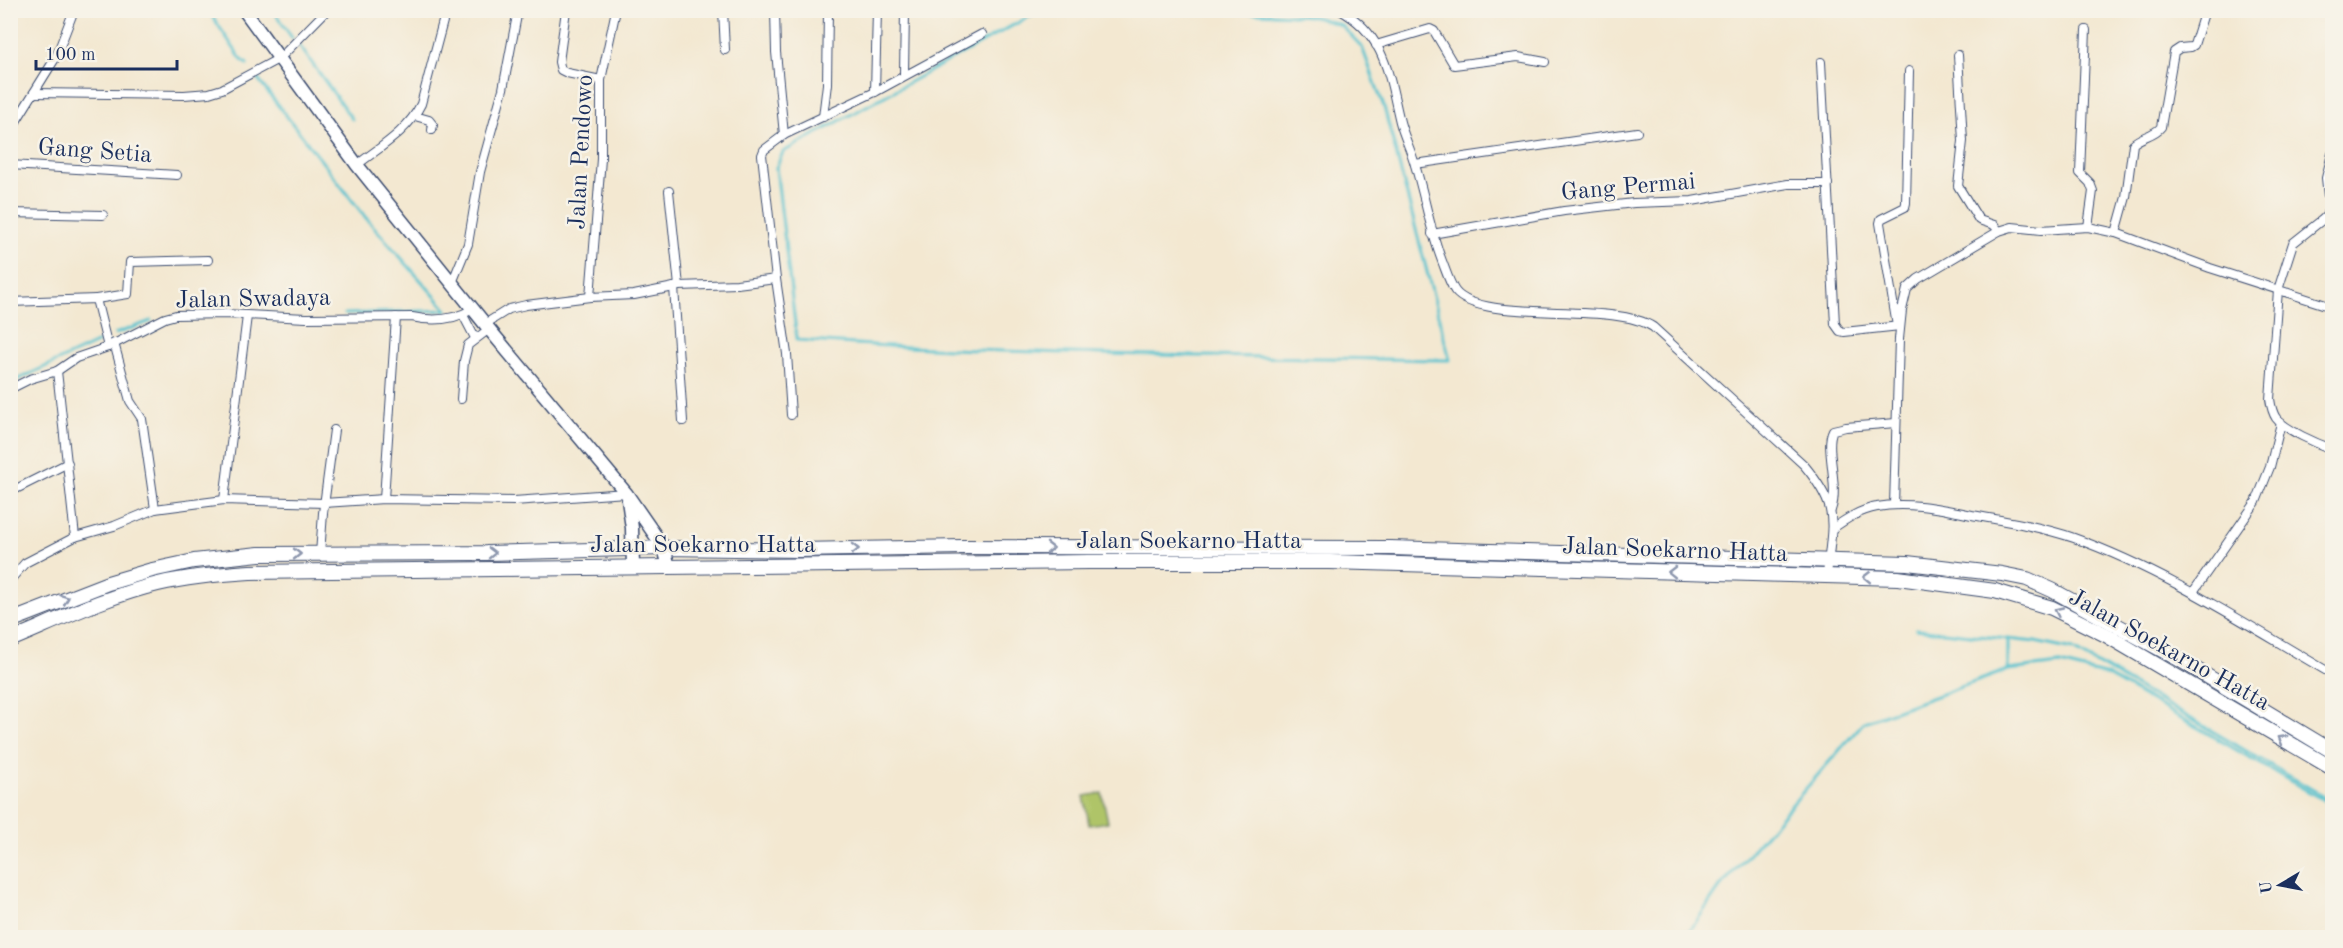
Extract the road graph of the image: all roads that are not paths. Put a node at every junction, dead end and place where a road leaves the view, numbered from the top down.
1 (74, 10) edge
2 (244, 10) edge
3 (327, 10) edge
4 (446, 10) edge
5 (518, 10) edge
6 (566, 10) edge
7 (616, 10) edge
8 (723, 10) edge
9 (775, 10) edge
10 (828, 10) edge
11 (877, 10) edge
12 (905, 10) edge
13 (1357, 10) edge
14 (2205, 10) edge
15 (1343, 12) edge
16 (2086, 30) dead end
17 (982, 34) dead end
18 (1376, 45) junction
19 (725, 50) dead end
20 (1958, 55) dead end
21 (280, 58) junction
22 (1545, 62) dead end
23 (1821, 62) dead end
24 (1909, 71) dead end
25 (904, 74) junction
26 (601, 80) junction
27 (874, 92) junction
28 (34, 93) junction
29 (415, 116) junction
30 (823, 117) junction
31 (432, 130) dead end
32 (10, 131) edge
33 (1637, 132) dead end
34 (784, 135) junction
35 (2332, 154) edge
36 (1415, 164) junction
37 (10, 165) edge
38 (357, 165) junction
39 (177, 175) dead end
40 (1828, 184) junction
41 (669, 191) dead end
42 (10, 213) edge
43 (103, 215) dead end
44 (2088, 227) junction
45 (2000, 231) junction
46 (2116, 233) junction
47 (1432, 234) junction
48 (208, 260) dead end
49 (776, 279) junction
50 (452, 283) junction
51 (676, 286) junction
52 (2278, 290) junction
53 (590, 297) junction
54 (96, 299) junction
55 (10, 302) edge
56 (2332, 307) edge
57 (468, 312) junction
58 (247, 316) junction
59 (396, 317) junction
60 (487, 326) junction
61 (1898, 326) junction
62 (475, 338) junction
63 (111, 345) junction
64 (57, 372) junction
65 (10, 389) edge
66 (461, 399) dead end
67 (791, 415) dead end
68 (683, 421) dead end
69 (1896, 423) junction
70 (2281, 423) junction
71 (334, 430) dead end
72 (2332, 449) edge
73 (68, 463) junction
74 (10, 492) edge
75 (627, 494) junction
76 (384, 499) junction
77 (224, 500) junction
78 (324, 503) junction
79 (1894, 505) junction
80 (155, 509) junction
81 (1831, 510) junction
82 (1833, 529) junction
83 (75, 537) junction
84 (664, 548) junction
85 (633, 549) junction
86 (320, 554) junction
87 (633, 567) junction
88 (669, 567) junction
89 (1827, 570) junction
90 (10, 580) edge
91 (2193, 592) junction
92 (10, 621) edge
93 (10, 640) edge
94 (2332, 674) edge
95 (2332, 750) edge
96 (2332, 768) edge

1 - 28 street
2 - 21 main road
3 - 21 street
4 - 29 street
5 - 50 street
6 - 26 street
7 - 26 street, Jalan Pendowo
8 - 19 street
9 - 34 street
10 - 30 street
11 - 27 street
12 - 25 street
13 - 15 street
14 - 46 street
15 - 18 street
16 - 44 street
17 - 25 street
18 - 22 street
18 - 36 street
20 - 45 street
21 - 28 street
21 - 38 main road
23 - 40 street
24 - 61 street
25 - 27 street
26 - 53 street, Jalan Pendowo
27 - 30 street
28 - 32 street
29 - 31 street
29 - 38 street
30 - 34 street
33 - 36 street
34 - 49 street
35 - 52 street
36 - 47 street
37 - 39 street, Gang Setia
38 - 50 main road
40 - 47 street, Gang Permai
40 - 61 street
41 - 51 street
42 - 43 street
44 - 45 street
44 - 46 street
45 - 61 street
46 - 52 street
47 - 81 street
48 - 54 street
49 - 51 street
49 - 67 street
50 - 57 main road
51 - 53 street
51 - 68 street
52 - 56 street
52 - 70 street
53 - 60 street
54 - 55 street
54 - 63 street
57 - 59 street, Jalan Swadaya
57 - 60 main road
57 - 62 street
58 - 59 street, Jalan Swadaya
58 - 63 street, Jalan Swadaya
58 - 77 street
59 - 76 street
60 - 62 street
60 - 75 main road
61 - 69 street
62 - 66 street
63 - 64 street, Jalan Swadaya
63 - 80 street
64 - 65 street, Jalan Swadaya
64 - 73 street
69 - 79 street
69 - 81 street
70 - 72 street
70 - 91 street
71 - 78 street
73 - 74 street
73 - 83 street
75 - 76 street
75 - 84 main road
75 - 85 main road
76 - 78 street
77 - 78 street
77 - 80 street
78 - 86 street
79 - 82 street
79 - 91 street
80 - 83 street
81 - 82 street
82 - 89 street
83 - 90 street
84 - 85 highway, Jalan Soekarno Hatta
84 - 88 main road
84 -> 89 highway, Jalan Soekarno Hatta
86 -> 85 highway, Jalan Soekarno Hatta
85 - 87 main road
92 -> 86 highway, Jalan Soekarno Hatta
87 - 88 highway, Jalan Soekarno Hatta
87 - 93 highway, Jalan Soekarno Hatta
89 -> 88 highway, Jalan Soekarno Hatta
89 - 95 highway, Jalan Soekarno Hatta
96 -> 89 highway, Jalan Soekarno Hatta
91 - 94 street

